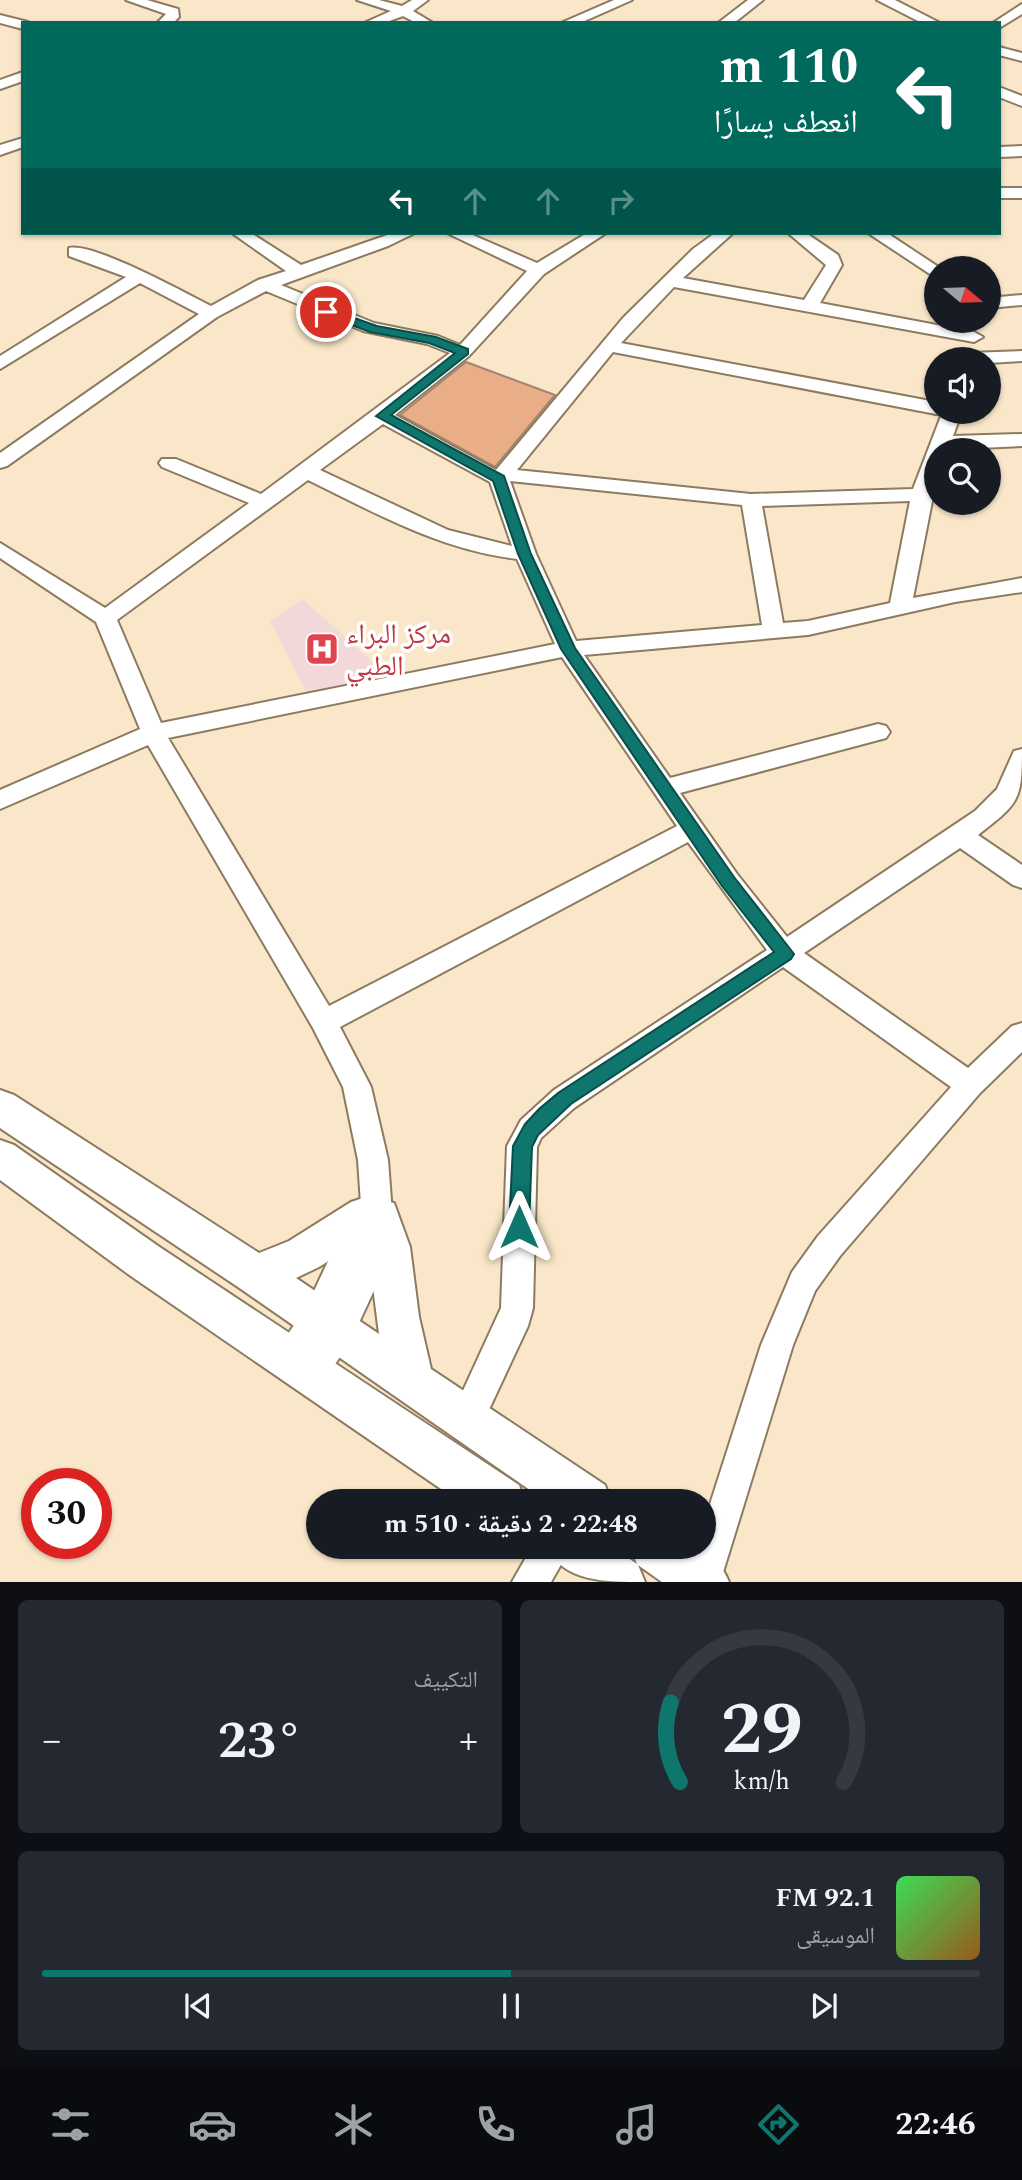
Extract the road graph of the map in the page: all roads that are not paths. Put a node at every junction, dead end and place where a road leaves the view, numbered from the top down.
1 (133, 0) edge
2 (364, 0) edge
3 (421, 0) edge
4 (625, 0) edge
5 (757, 0) edge
6 (884, 0) edge
7 (1022, 8) edge
8 (404, 12) junction
9 (0, 19) edge
10 (167, 21) edge
11 (377, 21) edge
12 (422, 21) edge
13 (573, 21) edge
14 (728, 21) edge
15 (929, 21) edge
16 (1001, 23) edge
17 (21, 24) edge
18 (1001, 52) edge
19 (1022, 57) edge
20 (21, 77) edge
21 (0, 85) edge
22 (1001, 92) edge
23 (1022, 102) edge
24 (21, 143) edge
25 (0, 150) edge
26 (1022, 151) edge
27 (1001, 152) edge
28 (1001, 193) edge
29 (1022, 193) edge
30 (243, 235) edge
31 (401, 235) edge
32 (459, 235) edge
33 (594, 235) edge
34 (723, 235) edge
35 (799, 235) edge
36 (879, 235) edge
37 (75, 252) dead end
38 (924, 265) edge
39 (297, 270) junction
40 (538, 270) junction
41 (139, 276) junction
42 (670, 281) junction
43 (264, 284) junction
44 (1022, 300) edge
45 (1001, 302) edge
46 (809, 307) junction
47 (212, 313) junction
48 (924, 322) edge
49 (608, 346) junction
50 (8, 349) edge
51 (463, 352) junction
52 (1022, 356) edge
53 (1001, 357) edge
54 (0, 364) edge
55 (924, 406) edge
56 (383, 416) junction
57 (1022, 440) edge
58 (1001, 441) edge
59 (0, 462) edge
60 (169, 463) dead end
61 (308, 472) junction
62 (501, 477) junction
63 (924, 486) edge
64 (921, 495) junction
65 (751, 500) junction
66 (265, 503) junction
67 (0, 549) edge
68 (524, 554) junction
69 (1022, 585) edge
70 (900, 607) junction
71 (105, 618) junction
72 (774, 632) junction
73 (568, 649) junction
74 (878, 732) dead end
75 (153, 733) junction
76 (1022, 757) edge
77 (663, 789) junction
78 (0, 800) edge
79 (692, 829) junction
80 (960, 835) junction
81 (1022, 878) edge
82 (785, 954) junction
83 (324, 1022) junction
84 (1022, 1034) edge
85 (970, 1085) junction
86 (0, 1107) edge
87 (0, 1157) edge
88 (373, 1211) junction
89 (256, 1275) junction
90 (329, 1324) junction
91 (298, 1366) junction
92 (412, 1381) junction
93 (467, 1419) junction
94 (482, 1489) edge
95 (569, 1489) edge
96 (545, 1559) edge
97 (588, 1559) edge
98 (672, 1559) edge
99 (530, 1581) edge
100 (621, 1581) edge
101 (704, 1581) edge

1 - 10 street
2 - 8 street
3 - 8 street
4 - 13 street
5 - 14 street
6 - 15 street
7 - 16 street
8 - 11 street
8 - 12 street
9 - 17 street
18 - 19 street
20 - 21 street
22 - 23 street
24 - 25 street
26 - 27 street
28 - 29 street
30 - 39 street
31 - 39 street
32 - 40 street
33 - 40 street
34 - 42 street
35 - 46 street
36 - 38 street
37 - 41 street
39 - 43 street
40 - 51 street
41 - 47 street
41 - 50 street
42 - 46 street
42 - 49 street
43 - 47 street
43 - 51 street
44 - 45 street
46 - 48 street
47 - 59 street
49 - 55 street
49 - 62 street
50 - 54 street
51 - 56 street
52 - 53 street
56 - 61 street
56 - 62 street
57 - 58 street
60 - 66 street
61 - 66 street
61 - 68 street
62 - 65 street
62 - 68 street
63 - 64 street
64 - 65 street
64 - 70 street
65 - 72 street
66 - 71 street
67 - 71 street
68 - 73 street
69 - 70 street
70 - 72 street
71 - 75 street
72 - 73 street
73 - 75 street
73 - 77 street
74 - 77 street
75 - 78 street
75 - 83 street
76 - 80 street
77 - 79 street
79 - 82 street
79 - 83 street
80 - 81 street
80 - 82 street
82 - 85 street
82 - 93 street
83 - 88 street
84 - 85 street
85 - 101 street
86 - 89 main road
87 - 91 main road
88 - 89 main road
88 - 90 street
88 - 92 main road
89 - 90 main road
90 - 91 street
90 - 92 main road
91 - 94 main road
92 - 93 main road
93 - 95 main road
96 - 99 street
97 - 100 main road
98 - 101 main road

